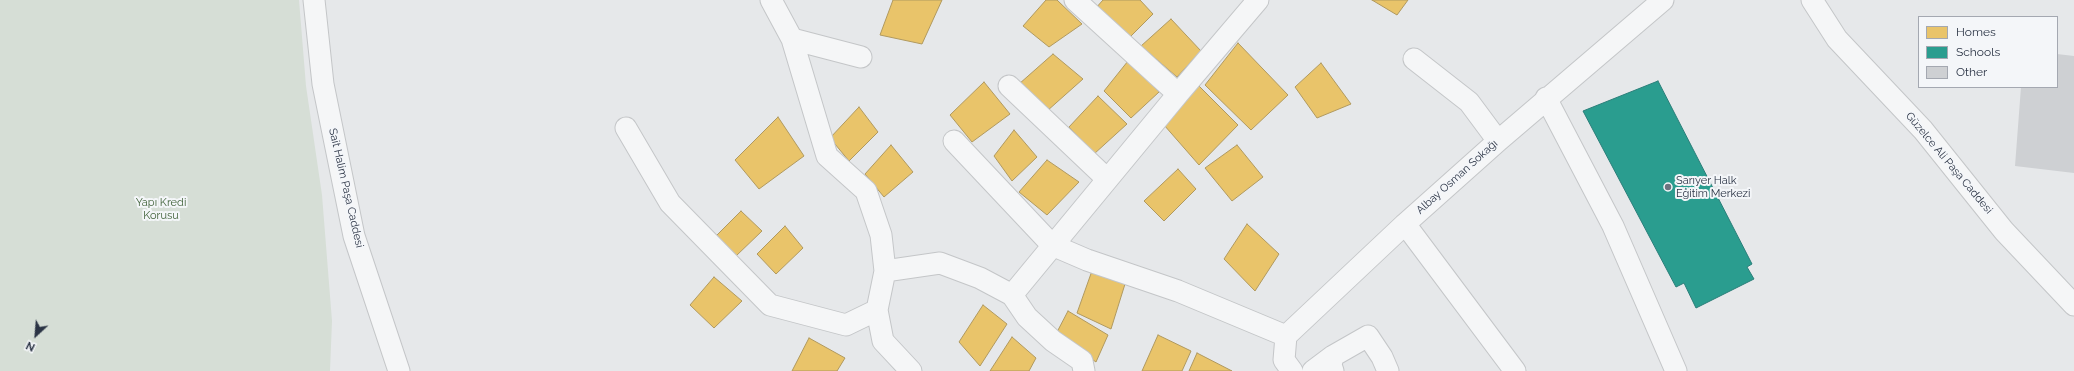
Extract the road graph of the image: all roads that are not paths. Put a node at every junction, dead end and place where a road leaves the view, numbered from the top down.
1 (314, 0) edge
2 (771, 0) edge
3 (1075, 0) edge
4 (1258, 0) edge
5 (1663, 0) edge
6 (1812, 0) edge
7 (792, 39) junction
8 (861, 57) dead end
9 (1414, 59) dead end
10 (1009, 86) dead end
11 (1178, 94) junction
12 (1546, 98) junction
13 (626, 128) dead end
14 (954, 141) dead end
15 (1498, 141) junction
16 (1107, 179) junction
17 (1406, 224) junction
18 (1052, 245) junction
19 (885, 271) junction
20 (1012, 295) junction
21 (2074, 305) edge
22 (877, 310) junction
23 (1286, 336) junction
24 (1333, 364) edge
25 (1381, 368) edge
26 (399, 371) edge
27 (911, 371) edge
28 (1084, 371) edge
29 (1292, 371) edge
30 (1313, 371) edge
31 (1515, 371) edge
32 (1676, 371) edge

1 - 26 street, Sait Halim Paşa Caddesi
2 - 7 street
3 - 11 street
4 - 11 street
5 - 12 street, Albay Osman Sokağı
6 - 21 street, Güzelce Ali Paşa Caddesi
7 - 8 street
7 - 19 street
9 - 15 street
10 - 16 street
11 - 16 street
12 - 15 street, Albay Osman Sokağı
12 - 32 street
13 - 22 street
14 - 18 street
15 - 17 street, Albay Osman Sokağı
16 - 18 street
17 - 23 street, Albay Osman Sokağı
17 - 31 street
18 - 20 street
18 - 23 street
19 - 20 street
19 - 22 street
20 - 28 street
22 - 27 street
23 - 29 street
24 - 25 street
24 - 30 street

